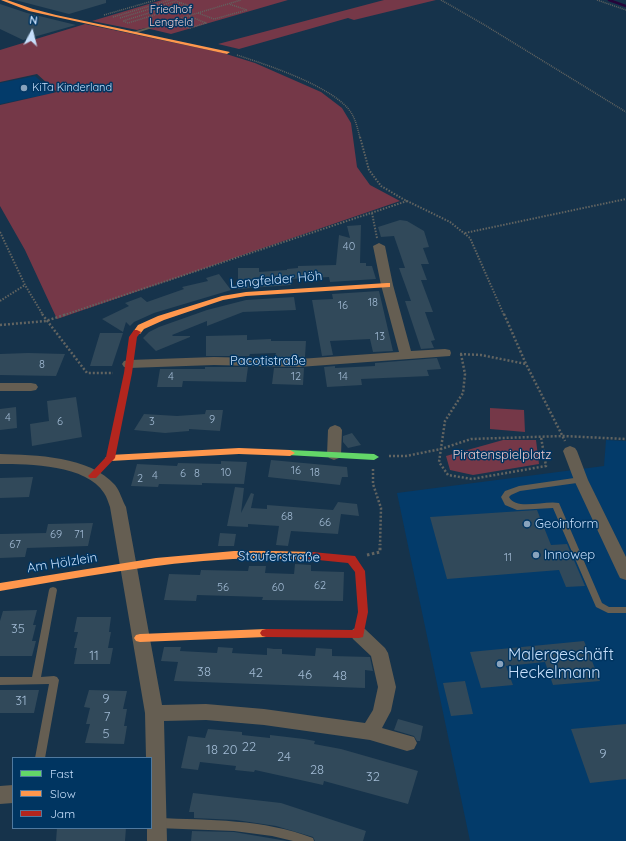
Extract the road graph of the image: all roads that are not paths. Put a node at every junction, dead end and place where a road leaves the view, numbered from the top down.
1 (4, 0) edge
2 (172, 21) road end
3 (135, 32) junction
4 (227, 52) road end
5 (378, 246) road end
6 (386, 285) junction
7 (445, 353) road end
8 (406, 355) junction
9 (129, 368) junction
10 (0, 387) edge
11 (31, 387) dead end
12 (335, 430) dead end
13 (570, 451) road end
14 (334, 455) junction
15 (374, 457) road end
16 (110, 458) junction
17 (0, 459) edge
18 (93, 476) junction
19 (581, 480) junction
20 (128, 565) junction
21 (626, 574) edge
22 (0, 587) edge
23 (53, 590) dead end
24 (626, 610) edge
25 (359, 634) junction
26 (140, 638) junction
27 (36, 680) junction
28 (0, 681) edge
29 (154, 713) junction
30 (370, 732) junction
31 (407, 743) dead end
32 (40, 757) edge
33 (12, 794) edge
34 (0, 795) edge
35 (157, 823) junction
36 (157, 841) edge
37 (309, 841) edge

1 - 3 street
2 - 3 lane
3 - 4 street
5 - 6 street
6 - 8 street
6 - 9 street, Lengfelder Höh
7 - 8 street, Pacotistraße
8 - 9 street, Pacotistraße
9 - 16 street, Lengfelder Höh
10 - 11 street
12 - 14 street
13 - 19 street
14 - 15 street
14 - 16 street
16 - 18 street
17 - 18 street
18 - 20 street
19 - 21 street
19 - 24 lane
20 - 22 street, Am Hölzlein
20 - 25 street, Stauferstraße
20 - 26 street
23 - 27 lane
25 - 26 street
25 - 30 street
26 - 29 street
27 - 28 lane
27 - 32 lane
29 - 30 street
29 - 35 street
30 - 31 street
33 - 34 street
35 - 36 street
35 - 37 lane

